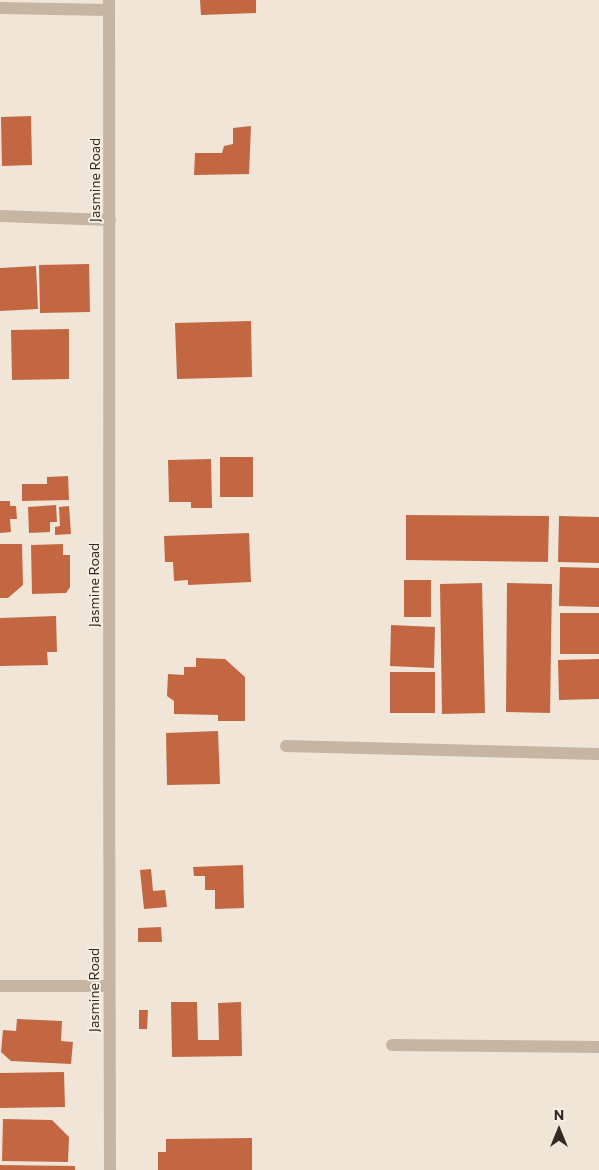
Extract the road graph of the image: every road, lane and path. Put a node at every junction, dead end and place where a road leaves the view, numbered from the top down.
1 (109, 5) edge
2 (0, 8) edge
3 (0, 216) edge
4 (110, 220) junction
5 (286, 746) dead end
6 (599, 754) edge
7 (0, 986) edge
8 (109, 986) junction
9 (392, 1045) dead end
10 (599, 1047) edge
11 (110, 1170) edge

1 - 2 street
1 - 4 street, Jasmine Road
3 - 4 street
4 - 8 street, Jasmine Road
5 - 6 street
7 - 8 street
8 - 11 street, Jasmine Road
9 - 10 street

